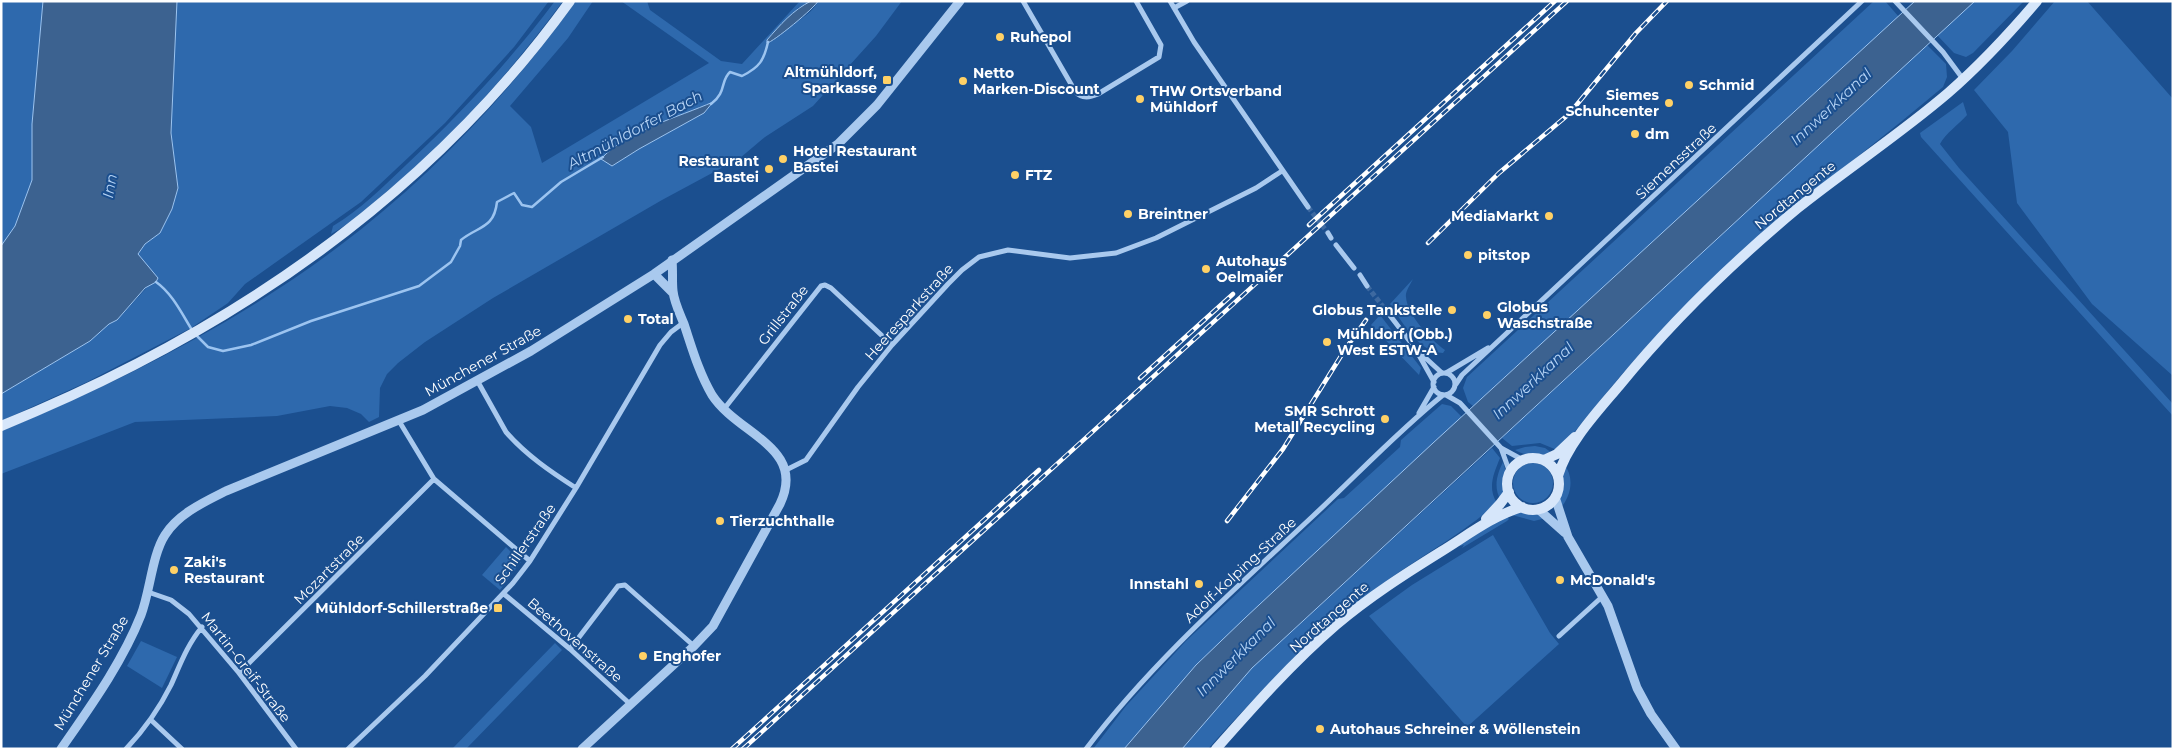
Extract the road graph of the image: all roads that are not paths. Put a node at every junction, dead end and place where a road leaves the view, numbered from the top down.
1 (570, 1) edge
2 (960, 1) edge
3 (1023, 1) edge
4 (1136, 1) edge
5 (1170, 1) edge
6 (1187, 1) edge
7 (1862, 1) edge
8 (2037, 1) edge
9 (1896, 3) edge
10 (1174, 8) junction
11 (1963, 79) junction
12 (1282, 171) junction
13 (1308, 207) tunnel mouth
14 (1336, 244) dead end
15 (672, 260) junction
16 (1354, 268) dead end
17 (654, 274) junction
18 (1360, 276) dead end
19 (1367, 286) tunnel mouth
20 (673, 293) junction
21 (1388, 313) tunnel mouth
22 (683, 324) junction
23 (1504, 336) junction
24 (892, 345) junction
25 (1414, 348) junction
26 (1444, 373) junction
27 (478, 382) junction
28 (1434, 385) junction
29 (1455, 386) junction
30 (1444, 395) junction
31 (1460, 403) junction
32 (724, 409) junction
33 (1418, 415) junction
34 (399, 421) junction
35 (1, 426) edge
36 (1586, 426) junction
37 (1500, 448) junction
38 (1523, 460) junction
39 (1544, 460) junction
40 (786, 470) junction
41 (1510, 473) junction
42 (1558, 476) junction
43 (434, 480) junction
44 (576, 488) junction
45 (1509, 492) junction
46 (1555, 497) junction
47 (1522, 507) junction
48 (1538, 509) junction
49 (1479, 527) junction
50 (1568, 537) junction
51 (530, 561) junction
52 (148, 592) junction
53 (504, 594) junction
54 (1602, 596) junction
55 (202, 627) junction
56 (1559, 636) dead end
57 (694, 646) junction
58 (570, 649) junction
59 (239, 673) junction
60 (630, 704) junction
61 (151, 720) junction
62 (62, 748) edge
63 (126, 749) edge
64 (182, 749) edge
65 (296, 749) edge
66 (348, 749) edge
67 (582, 749) edge
68 (1086, 749) edge
69 (1216, 749) edge
70 (1676, 749) edge

1 - 35 main road
2 - 15 street, Münchener Straße
3 - 4 street
5 - 10 street
6 - 10 street
7 - 23 street, Siemensstraße
8 - 11 main road, Nordtangente
9 - 11 street
10 - 12 street
11 - 36 main road, Nordtangente
12 - 13 street
12 - 24 street, Heeresparkstraße
14 - 16 street
15 - 17 street, Münchener Straße
15 - 20 street
17 - 20 street
17 - 27 street, Münchener Straße
18 - 19 street
20 - 22 street
21 - 25 street
22 - 32 street
22 - 44 street, Schillerstraße
23 - 26 street, Siemensstraße
23 - 29 street, Siemensstraße
24 - 32 street, Grillstraße
24 - 40 street, Heeresparkstraße
25 - 26 street
25 - 28 street
26 - 28 street
26 - 29 street
27 - 34 street, Münchener Straße
27 - 44 street
28 - 30 street
28 - 33 street, Adolf-Kolping-Straße
29 - 30 street
29 - 31 street
30 - 31 street
30 - 33 street, Adolf-Kolping-Straße
31 - 37 street
32 - 40 street
33 - 68 street, Adolf-Kolping-Straße
34 - 43 street
34 - 52 street, Münchener Straße
36 - 39 main road, Nordtangente
36 - 42 main road, Nordtangente
37 - 38 street
37 - 41 street
38 - 39 main road
38 - 41 main road
39 - 42 main road
40 - 57 street
41 - 45 main road
42 - 46 main road, Nordtangente
43 - 51 street
43 - 59 street, Mozartstraße
44 - 51 street, Schillerstraße
45 - 47 main road
45 - 49 main road, Nordtangente
46 - 48 main road
46 - 50 street
47 - 48 main road, Nordtangente
47 - 49 main road, Nordtangente
48 - 50 street
49 - 69 main road, Nordtangente
50 - 54 street
51 - 53 street, Schillerstraße
52 - 55 street, Martin-Greif-Straße
52 - 62 street, Münchener Straße
53 - 58 street, Beethovenstraße
53 - 66 street, Schillerstraße
54 - 56 street
54 - 70 street
55 - 59 street, Martin-Greif-Straße
55 - 61 street
57 - 58 street
57 - 60 street
58 - 60 street, Beethovenstraße
59 - 65 street, Martin-Greif-Straße
60 - 67 street
61 - 63 street
61 - 64 street

